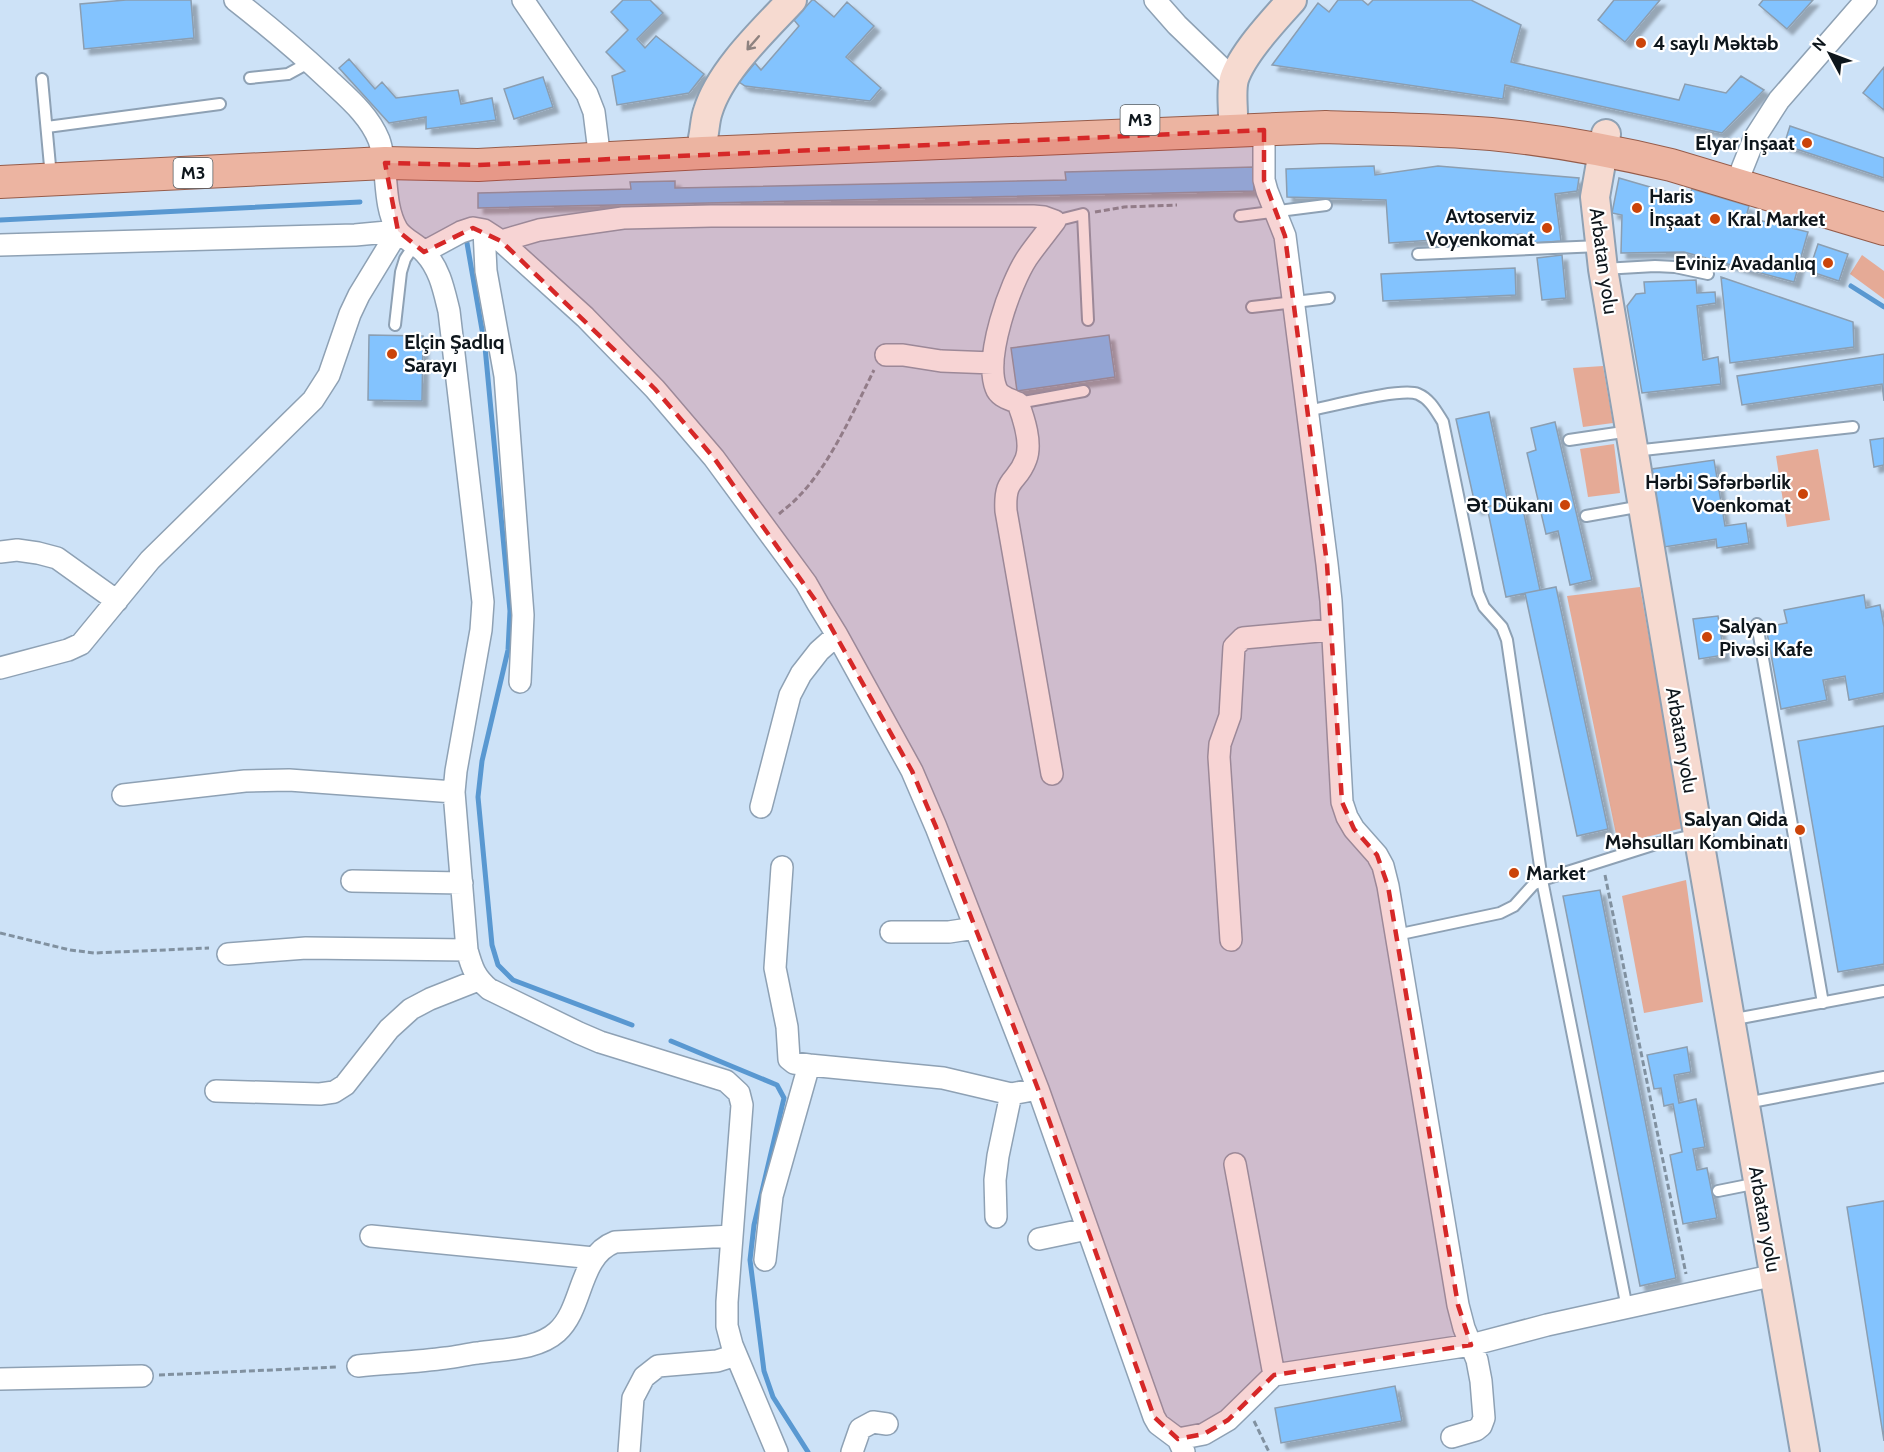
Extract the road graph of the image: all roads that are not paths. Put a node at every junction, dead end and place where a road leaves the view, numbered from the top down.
1 (235, 0) edge
2 (523, 0) edge
3 (792, 0) edge
4 (1155, 0) edge
5 (1292, 0) edge
6 (1866, 0) edge
7 (309, 62) junction
8 (250, 78) dead end
9 (42, 79) dead end
10 (1233, 80) junction
11 (220, 104) dead end
12 (1233, 116) junction
13 (47, 127) junction
14 (1264, 130) junction
15 (704, 138) junction
16 (1604, 142) junction
17 (598, 144) junction
18 (385, 163) junction
19 (1742, 169) junction
20 (52, 180) junction
21 (0, 183) edge
22 (1326, 205) dead end
23 (1276, 212) junction
24 (1884, 212) edge
25 (1240, 216) dead end
26 (1055, 221) junction
27 (1884, 229) edge
28 (492, 236) junction
29 (413, 242) junction
30 (0, 245) edge
31 (1418, 254) dead end
32 (1601, 258) junction
33 (1708, 274) dead end
34 (1329, 298) dead end
35 (1294, 303) junction
36 (1252, 307) dead end
37 (1088, 320) dead end
38 (395, 325) dead end
39 (886, 355) road end
40 (993, 363) junction
41 (1084, 391) dead end
42 (1018, 403) junction
43 (1307, 411) junction
44 (1853, 427) dead end
45 (1569, 441) dead end
46 (1632, 441) junction
47 (1643, 506) junction
48 (1586, 516) dead end
49 (0, 552) edge
50 (117, 601) junction
51 (1756, 624) dead end
52 (1331, 630) junction
53 (837, 634) junction
54 (0, 668) edge
55 (520, 682) dead end
56 (1053, 774) dead end
57 (454, 792) junction
58 (123, 795) dead end
59 (762, 807) dead end
60 (1698, 834) junction
61 (782, 867) dead end
62 (1542, 880) junction
63 (352, 881) dead end
64 (462, 883) junction
65 (975, 928) junction
66 (891, 932) dead end
67 (1396, 935) junction
68 (1231, 940) dead end
69 (467, 950) junction
70 (228, 954) road end
71 (478, 980) junction
72 (1884, 991) edge
73 (1823, 1003) junction
74 (1730, 1020) junction
75 (809, 1065) junction
76 (1884, 1077) edge
77 (1038, 1089) junction
78 (216, 1091) dead end
79 (1011, 1094) junction
80 (1744, 1103) junction
81 (1235, 1164) dead end
82 (1758, 1183) junction
83 (1718, 1191) dead end
84 (996, 1217) dead end
85 (1087, 1228) junction
86 (371, 1236) dead end
87 (732, 1236) junction
88 (1039, 1239) dead end
89 (594, 1258) junction
90 (765, 1260) dead end
91 (1774, 1275) junction
92 (1627, 1308) junction
93 (1471, 1345) junction
94 (736, 1355) junction
95 (358, 1366) road end
96 (1274, 1375) junction
97 (142, 1376) road end
98 (0, 1379) edge
99 (887, 1424) dead end
100 (1452, 1437) dead end
101 (1181, 1446) edge
102 (629, 1452) edge
103 (777, 1452) edge
104 (852, 1452) edge
105 (1805, 1452) edge

1 - 7 street
2 - 17 street
3 -> 15 main road
4 - 10 street
5 - 10 main road
6 - 19 street
7 - 8 lane
7 - 18 street
9 - 13 lane
10 - 12 main road
11 - 13 lane
12 - 15 main road, M3
12 - 16 main road, M3
13 - 20 lane
14 - 16 main road
14 - 18 main road
14 - 23 street
15 - 17 main road, M3
16 - 19 main road, M3
16 - 27 main road
16 - 32 main road, Arbatan yolu
17 - 18 main road, M3
18 - 20 main road, M3
18 - 29 street
19 - 24 main road, M3
20 - 21 main road, M3
22 - 23 lane
23 - 25 lane
23 - 35 street
26 - 28 street
26 - 37 lane
26 - 40 street
28 - 29 street
28 - 53 street
28 - 55 street
29 - 30 street
29 - 38 lane
29 - 50 street
29 - 57 street
31 - 32 lane
32 - 33 lane
32 - 46 main road, Arbatan yolu
34 - 35 lane
35 - 36 lane
35 - 43 street
39 - 40 street
40 - 42 street
41 - 42 lane
42 - 56 street
43 - 52 street
43 - 62 lane
44 - 46 lane
45 - 46 lane
46 - 47 main road, Arbatan yolu
47 - 48 lane
47 - 60 main road, Arbatan yolu
49 - 50 street
50 - 54 street
51 - 73 lane
52 - 67 street
52 - 68 street
53 - 59 street
53 - 65 street
57 - 58 street
57 - 64 street
60 - 62 lane
60 - 74 main road, Arbatan yolu
61 - 75 street
62 - 67 lane
62 - 92 lane
63 - 64 street
64 - 69 street
65 - 66 street
65 - 77 street
67 - 93 street
69 - 70 street
69 - 71 street
71 - 78 street
71 - 87 street
72 - 73 lane
73 - 74 lane
74 - 80 main road, Arbatan yolu
75 - 79 street
75 - 90 street
76 - 80 lane
77 - 79 street
77 - 85 street
79 - 84 street
80 - 82 main road, Arbatan yolu
81 - 96 street
82 - 83 lane
82 - 91 main road, Arbatan yolu
85 - 88 street
85 - 101 street
86 - 89 street
87 - 89 street
87 - 94 street
89 - 95 street
91 - 92 street
91 - 105 main road, Arbatan yolu
92 - 93 street
93 - 96 street
93 - 100 street
94 - 102 street
94 - 103 street
96 - 101 street
97 - 98 street
99 - 104 street

